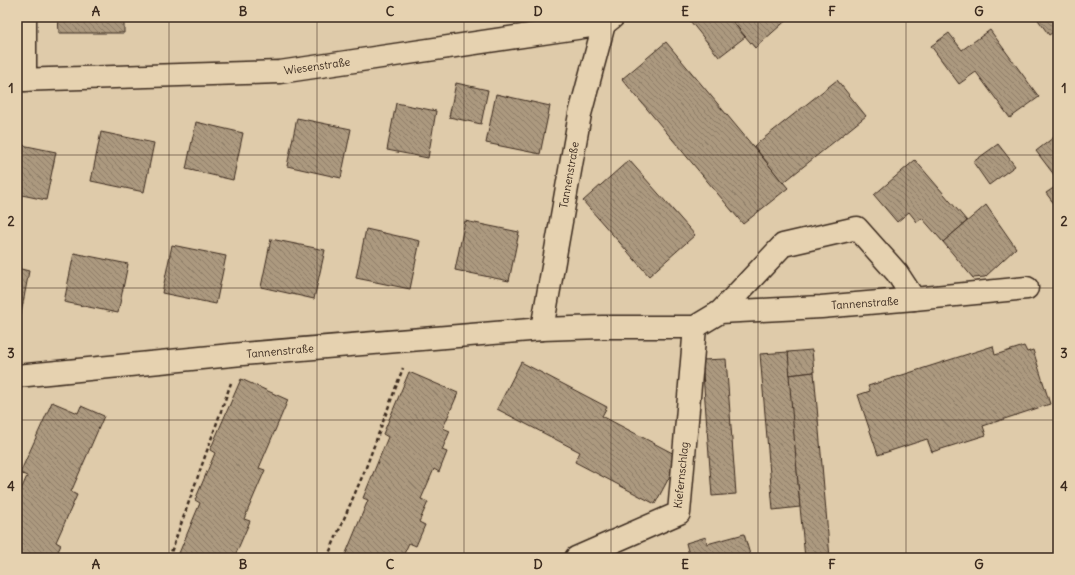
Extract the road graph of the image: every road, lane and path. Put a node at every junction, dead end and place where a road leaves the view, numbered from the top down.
1 (25, 17) edge
2 (609, 20) edge
3 (21, 80) edge
4 (1027, 288) dead end
5 (914, 299) junction
6 (720, 312) junction
7 (695, 327) junction
8 (542, 329) junction
9 (414, 340) junction
10 (242, 354) junction
11 (17, 376) edge
12 (169, 558) edge
13 (327, 558) edge
14 (576, 558) edge

1 - 3 street
2 - 3 street, Wiesenstraße
2 - 8 street, Tannenstraße
4 - 5 street, Tannenstraße
5 - 6 street, Tannenstraße
5 - 6 street, Tannenstraße
6 - 7 street, Tannenstraße
7 - 8 street, Tannenstraße
7 - 14 street, Kiefernschlag
8 - 9 street, Tannenstraße
9 - 10 street, Tannenstraße
9 - 13 path
10 - 11 street, Tannenstraße
10 - 12 path

